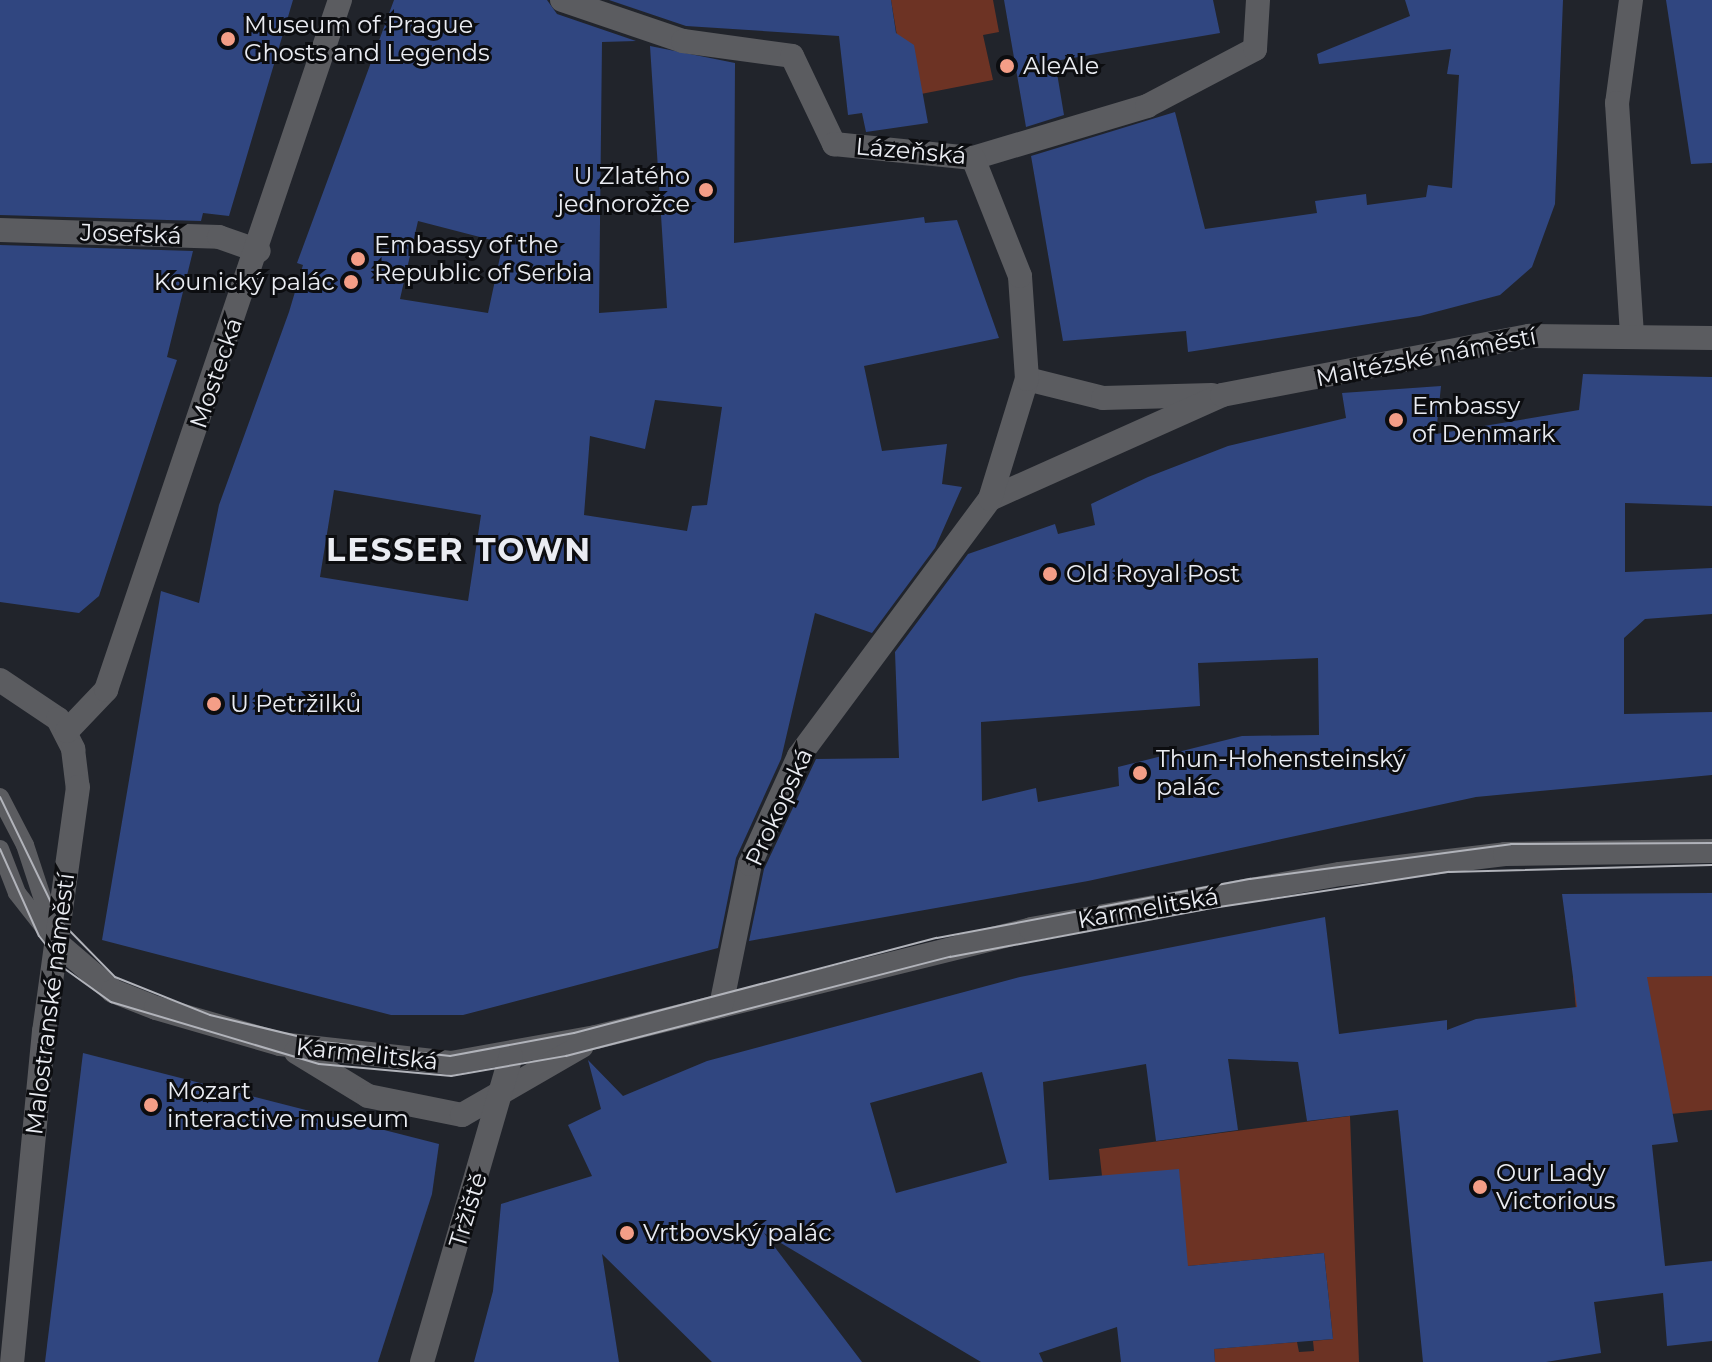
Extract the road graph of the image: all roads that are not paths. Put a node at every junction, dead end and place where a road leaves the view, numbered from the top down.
1 (340, 0) edge
2 (562, 0) edge
3 (1258, 0) edge
4 (1631, 0) edge
5 (973, 158) junction
6 (0, 230) edge
7 (259, 251) junction
8 (1632, 332) junction
9 (1712, 338) edge
10 (1027, 379) junction
11 (1222, 395) junction
12 (990, 499) junction
13 (947, 555) joint
14 (0, 680) edge
15 (67, 731) junction
16 (0, 797) edge
17 (0, 849) edge
18 (1712, 851) edge
19 (57, 943) junction
20 (721, 1006) junction
21 (596, 1037) junction
22 (280, 1044) junction
23 (511, 1056) junction
24 (500, 1099) junction
25 (12, 1362) edge
26 (422, 1362) edge

1 - 7 street, Mostecká
2 - 5 street, Lázeňská
3 - 5 street, Lázeňská
4 - 8 street
5 - 10 street, Maltézské náměstí
6 - 7 street, Josefská
7 - 15 street, Mostecká
8 - 9 street, Maltézské náměstí
8 - 11 street, Maltézské náměstí
10 - 11 street, Maltézské náměstí
10 - 12 street, Maltézské náměstí
11 - 12 street, Maltézské náměstí
12 - 13 street, Maltézské náměstí
13 - 20 street, Prokopská
14 - 15 street
15 - 19 street, Malostranské náměstí
16 - 19 lane
17 - 19 lane
18 - 20 street, Karmelitská
19 - 22 street, Karmelitská
19 - 25 street, Malostranské náměstí
20 - 21 street, Karmelitská
21 - 23 street, Karmelitská
21 - 24 street, Karmelitská
22 - 23 street, Karmelitská
22 - 24 street, Karmelitská
23 - 24 street, Tržiště
24 - 26 street, Tržiště

